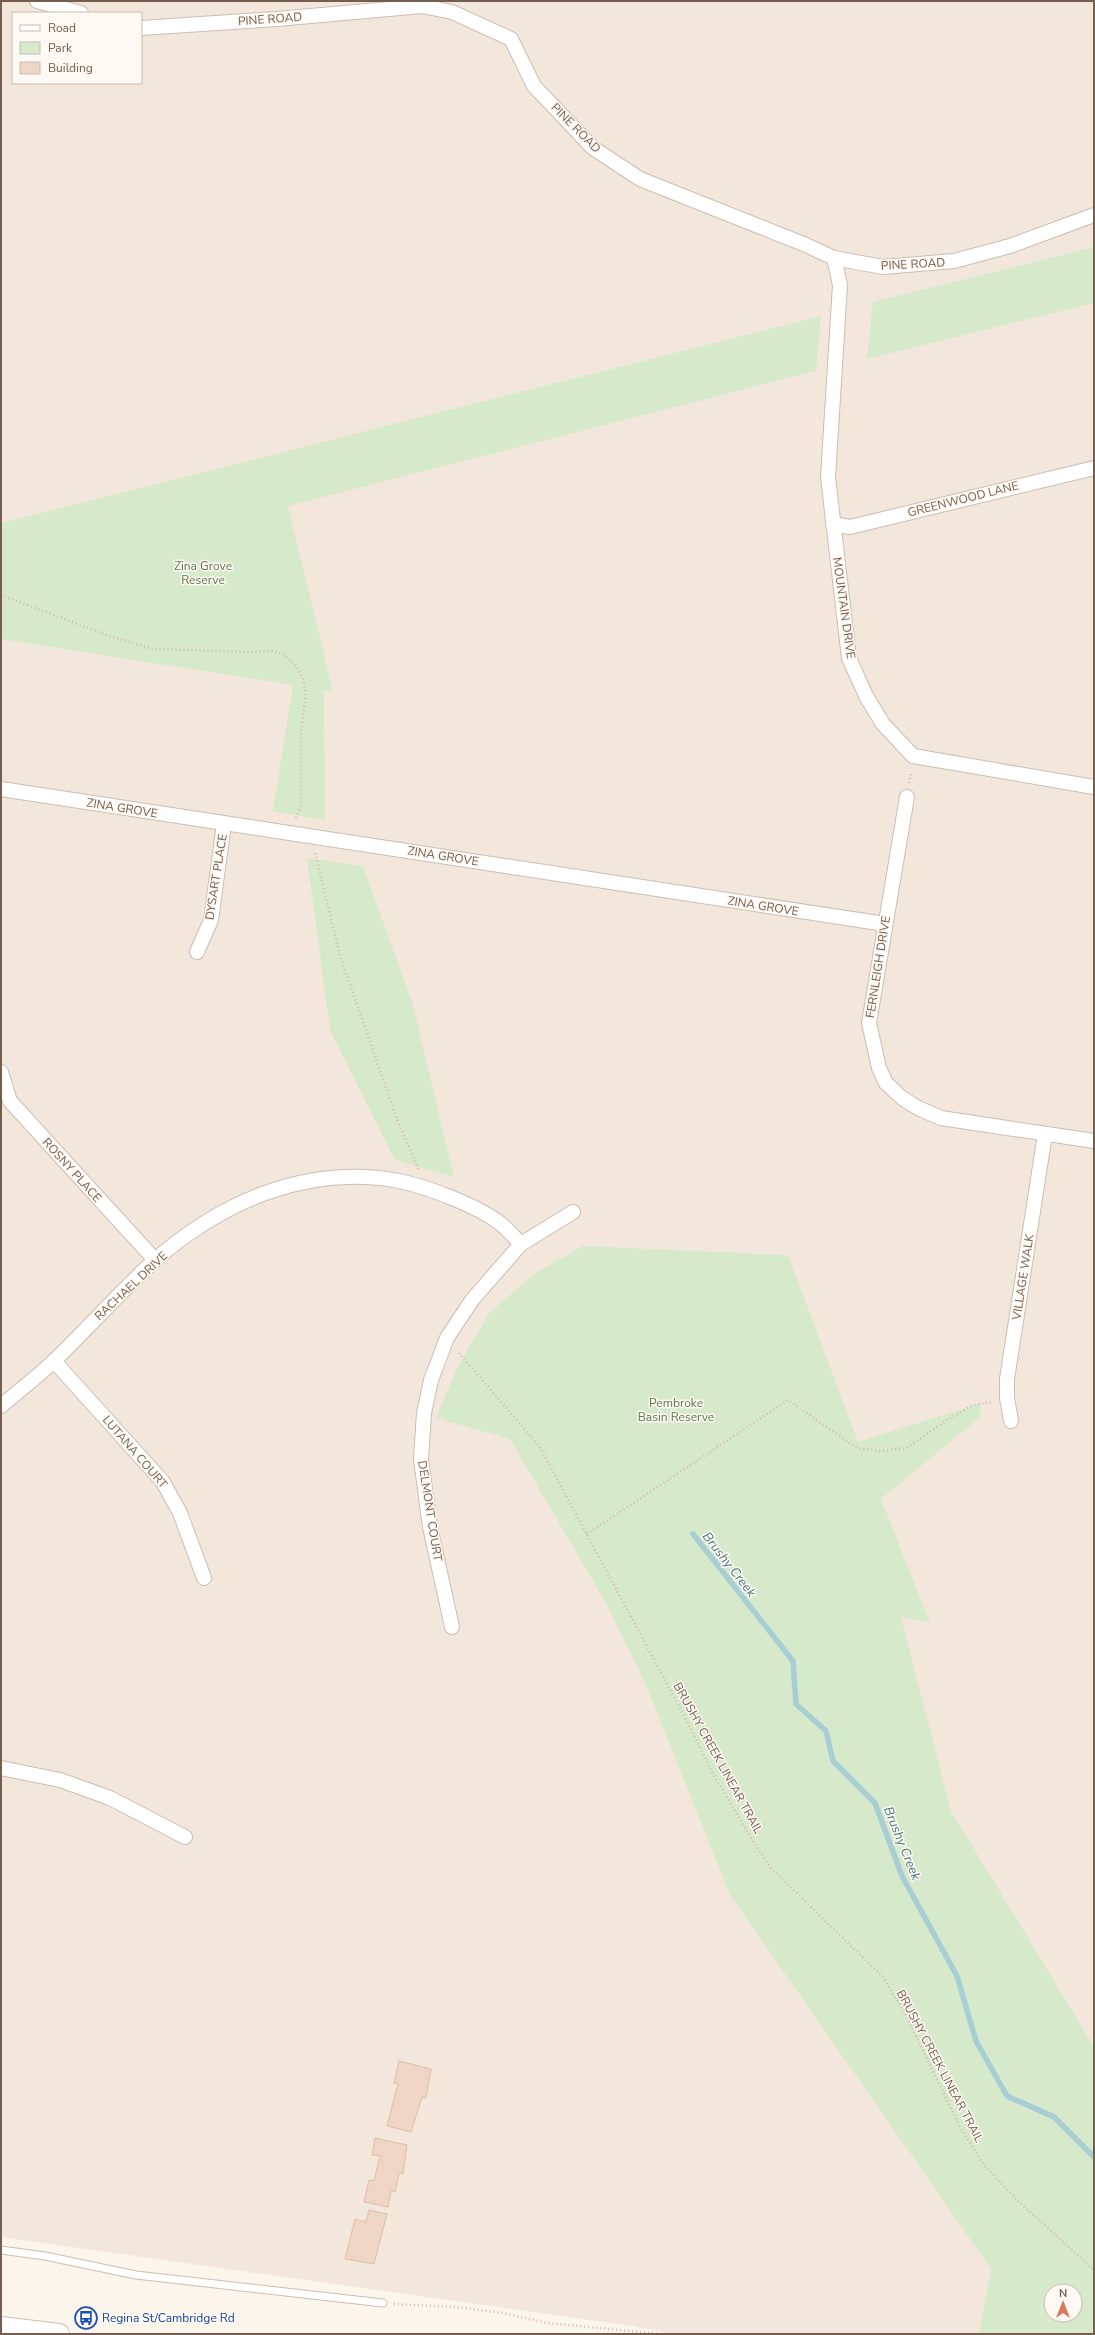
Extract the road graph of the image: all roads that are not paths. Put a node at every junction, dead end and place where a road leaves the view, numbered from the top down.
1 (37, 1) edge
2 (77, 12) edge
3 (142, 28) edge
4 (1094, 215) edge
5 (834, 258) junction
6 (1094, 468) edge
7 (832, 524) junction
8 (1094, 787) edge
9 (1, 789) edge
10 (907, 797) road end
11 (224, 824) junction
12 (885, 924) junction
13 (197, 952) dead end
14 (1, 1072) edge
15 (1045, 1134) junction
16 (1094, 1141) edge
17 (573, 1212) dead end
18 (521, 1244) junction
19 (155, 1260) junction
20 (54, 1361) junction
21 (1, 1406) edge
22 (1012, 1421) dead end
23 (204, 1578) dead end
24 (452, 1627) dead end
25 (1, 1768) edge
26 (185, 1837) dead end
27 (1, 2250) edge
28 (383, 2303) road end
29 (1, 2327) edge
30 (59, 2334) edge

1 - 2 street
3 - 5 street, PINE ROAD
4 - 5 street, PINE ROAD
5 - 7 street, MOUNTAIN DRIVE
6 - 7 street, GREENWOOD LANE
7 - 8 street, MOUNTAIN DRIVE
9 - 11 street, ZINA GROVE
10 - 12 street, FERNLEIGH DRIVE
11 - 12 street, ZINA GROVE
11 - 13 street, DYSART PLACE
12 - 15 street, FERNLEIGH DRIVE
14 - 19 street, ROSNY PLACE
15 - 16 street, FERNLEIGH DRIVE
15 - 22 street, VILLAGE WALK
17 - 18 street, DELMONT COURT
18 - 19 street, RACHAEL DRIVE
18 - 24 street, DELMONT COURT
19 - 20 street, RACHAEL DRIVE
20 - 21 street, RACHAEL DRIVE
20 - 23 street, LUTANA COURT
25 - 26 street
27 - 28 lane
29 - 30 main road

